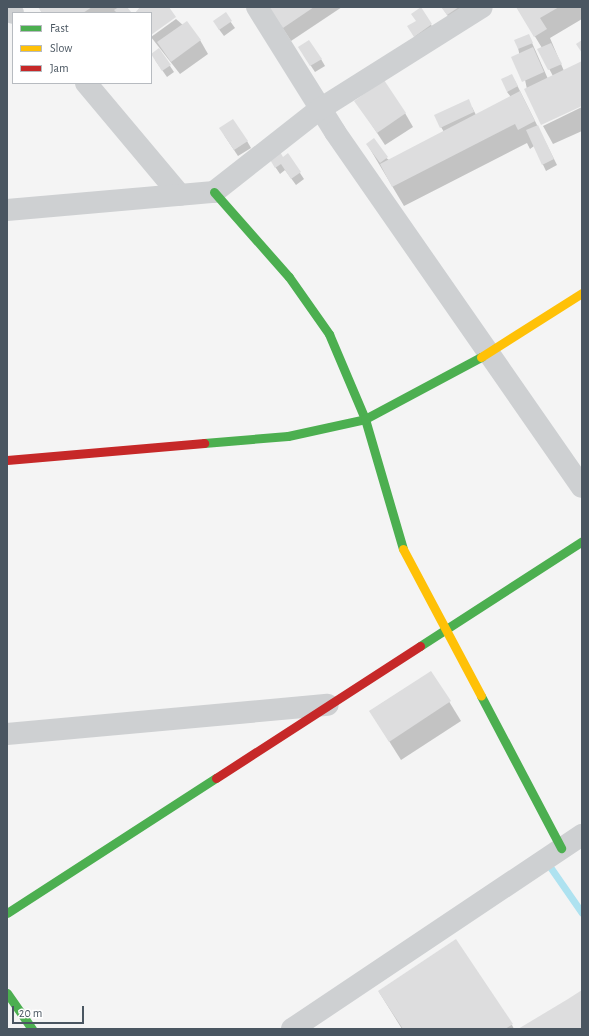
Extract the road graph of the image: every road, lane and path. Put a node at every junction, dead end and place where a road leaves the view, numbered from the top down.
1 (256, 7) edge
2 (482, 7) edge
3 (87, 84) edge
4 (320, 109) junction
5 (214, 192) junction
6 (180, 195) junction
7 (7, 210) edge
8 (582, 293) edge
9 (490, 352) junction
10 (365, 419) junction
11 (7, 460) edge
12 (582, 487) edge
13 (582, 541) edge
14 (447, 628) junction
15 (328, 706) junction
16 (7, 734) edge
17 (582, 835) edge
18 (561, 848) junction
19 (7, 913) edge
20 (7, 993) edge
21 (32, 1029) edge
22 (292, 1029) edge

1 - 4 street
2 - 4 street
3 - 6 street
4 - 5 street
4 - 9 street
5 - 6 street
5 - 10 street
6 - 7 street
8 - 9 street
9 - 10 street
9 - 12 street
10 - 11 street
10 - 14 street
13 - 14 street
14 - 15 street
14 - 18 street
15 - 16 street
15 - 19 street
17 - 18 street
18 - 22 street
20 - 21 street

